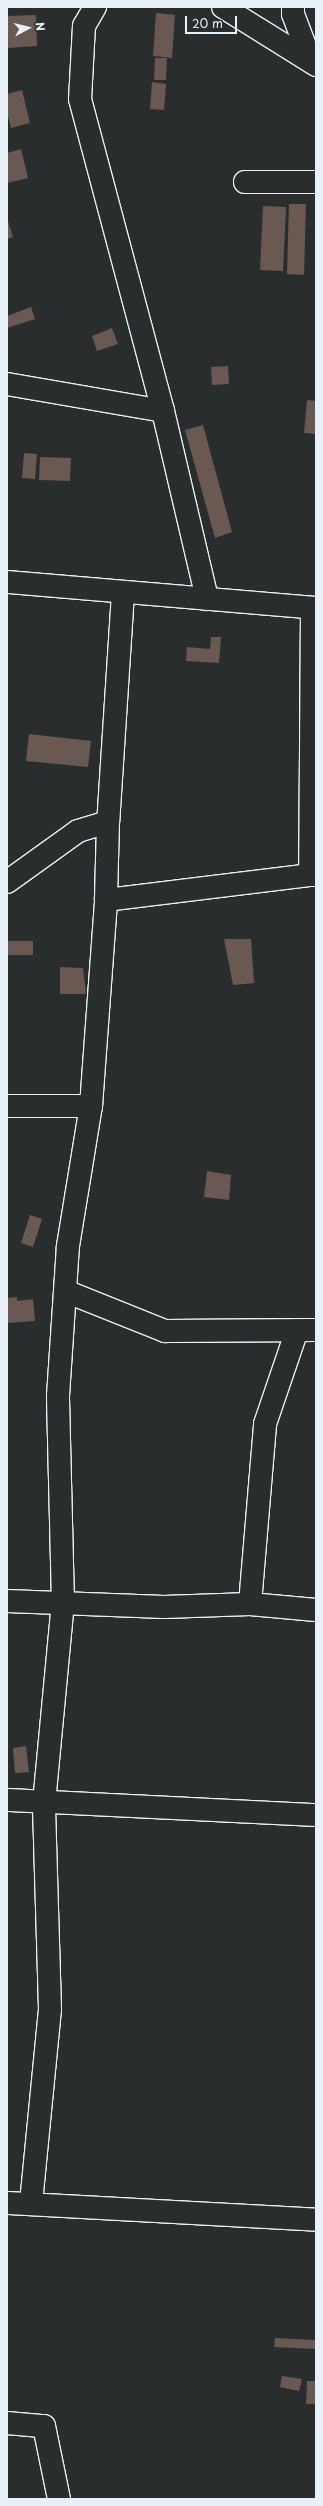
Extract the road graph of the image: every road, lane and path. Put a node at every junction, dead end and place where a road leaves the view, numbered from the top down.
1 (95, 7) edge
2 (224, 7) edge
3 (293, 7) edge
4 (314, 63) edge
5 (245, 182) dead end
6 (316, 182) edge
7 (7, 384) edge
8 (163, 411) junction
9 (7, 582) edge
10 (123, 593) junction
11 (206, 600) junction
12 (314, 608) edge
13 (108, 822) junction
14 (313, 875) edge
15 (7, 882) edge
16 (106, 900) junction
17 (7, 1106) edge
18 (91, 1106) junction
19 (65, 1291) junction
20 (307, 1330) edge
21 (7, 1601) edge
22 (63, 1603) junction
23 (250, 1604) junction
24 (316, 1610) edge
25 (7, 1800) edge
26 (44, 1803) junction
27 (316, 1815) edge
28 (7, 2203) edge
29 (31, 2203) junction
30 (316, 2220) edge
31 (7, 2424) edge
32 (59, 2499) edge

1 - 8 street
2 - 4 street
3 - 4 street
5 - 6 street
7 - 8 street
8 - 11 street
9 - 10 street
10 - 11 street
10 - 13 street
11 - 12 street
12 - 14 street
13 - 15 street
13 - 16 street
14 - 16 street
16 - 18 street
17 - 18 street
18 - 19 street
19 - 20 street
19 - 22 street
20 - 23 street
21 - 22 street
22 - 23 street
22 - 26 street
23 - 24 street
25 - 26 street
26 - 27 street
26 - 29 street
28 - 29 street
29 - 30 street
31 - 32 street

